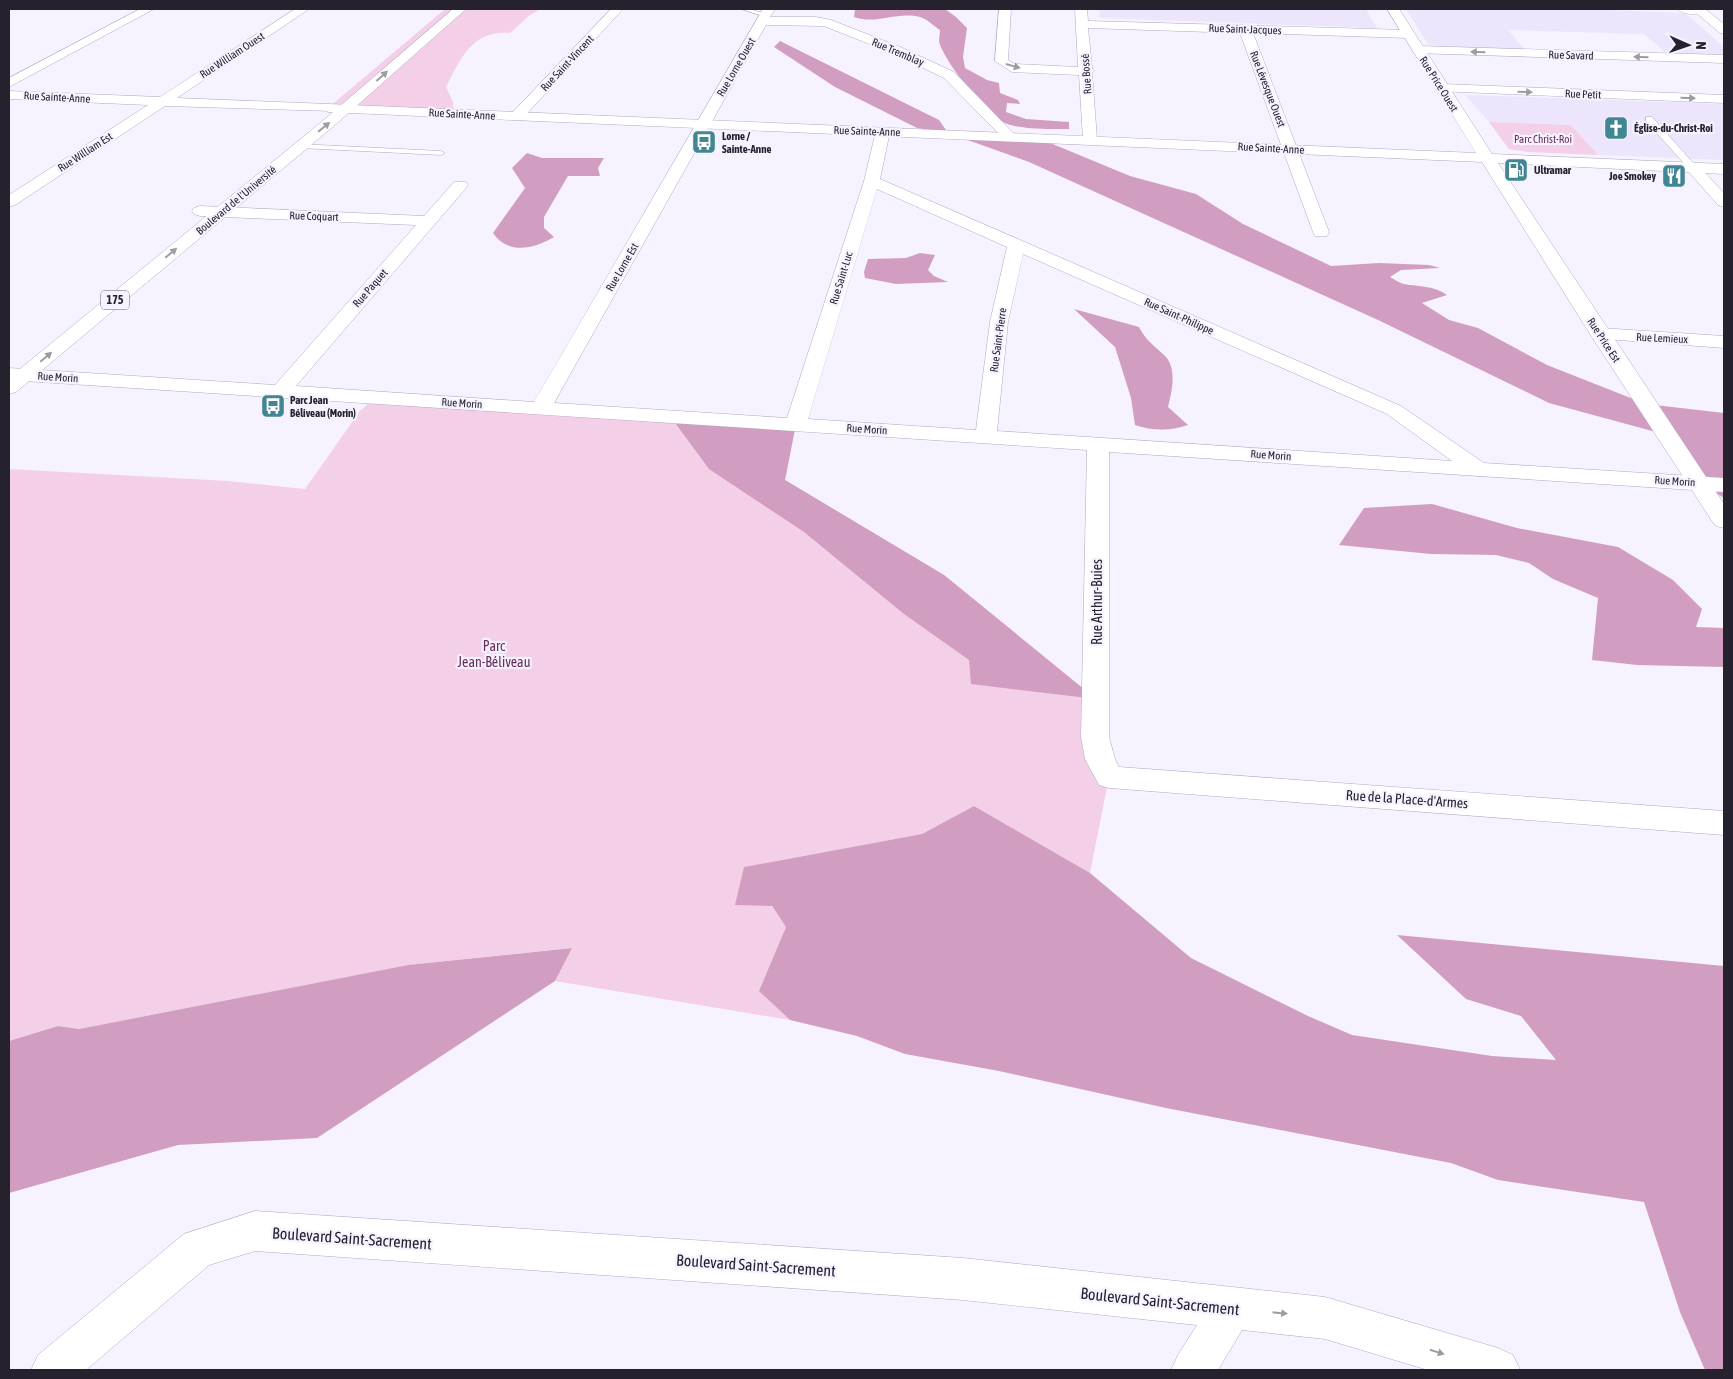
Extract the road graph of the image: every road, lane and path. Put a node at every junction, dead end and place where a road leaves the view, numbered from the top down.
1 (148, 9) edge
2 (303, 9) edge
3 (445, 9) edge
4 (460, 9) edge
5 (617, 9) edge
6 (744, 9) edge
7 (1005, 9) edge
8 (1081, 9) edge
9 (1393, 9) edge
10 (1683, 9) edge
11 (1698, 9) edge
12 (1716, 10) dead end
13 (766, 15) edge
14 (1082, 24) junction
15 (1245, 29) junction
16 (1724, 30) edge
17 (1408, 34) junction
18 (1418, 50) junction
19 (1724, 60) edge
20 (1087, 71) junction
21 (9, 83) edge
22 (1442, 88) junction
23 (9, 95) edge
24 (1724, 99) edge
25 (161, 102) junction
26 (328, 108) junction
27 (346, 109) junction
28 (516, 116) junction
29 (1649, 119) dead end
30 (703, 125) junction
31 (882, 131) junction
32 (1009, 136) junction
33 (1090, 139) junction
34 (301, 146) junction
35 (1290, 149) junction
36 (441, 153) dead end
37 (1487, 158) junction
38 (1692, 167) junction
39 (1724, 169) edge
40 (872, 181) junction
41 (460, 185) dead end
42 (9, 202) edge
43 (1724, 202) edge
44 (200, 211) junction
45 (220, 212) junction
46 (428, 221) junction
47 (1321, 232) dead end
48 (1016, 245) junction
49 (1600, 334) junction
50 (1724, 342) edge
51 (13, 375) edge
52 (281, 391) junction
53 (541, 408) junction
54 (796, 424) junction
55 (986, 437) junction
56 (1098, 444) junction
57 (1476, 468) junction
58 (1698, 483) junction
59 (1724, 484) edge
60 (1724, 521) edge
61 (1100, 759) joint
62 (1724, 824) edge
63 (1232, 1308) junction
64 (53, 1370) edge
65 (1193, 1370) edge
66 (1498, 1370) edge

1 - 21 street
2 - 25 street, Rue William Ouest
3 - 26 street, Boulevard de l'Université / 175
27 -> 4 street, Boulevard de l'Université / 175
5 - 28 street, Rue Saint-Vincent
6 - 13 lane
7 -> 20 street
8 - 14 street, Rue Bossé
9 - 17 street, Rue Price Ouest
10 - 11 street
11 - 12 street
11 - 16 street
13 - 30 street, Rue Lorne Ouest
13 - 32 street, Rue Tremblay
14 - 15 street, Rue Saint-Jacques
14 - 20 street, Rue Bossé
15 - 17 street, Rue Saint-Jacques
15 - 35 street, Rue Lévesque Ouest
17 - 18 street, Rue Price Ouest
19 -> 18 street, Rue Savard
18 - 22 street, Rue Price Ouest
20 - 33 street, Rue Bossé
22 -> 24 street, Rue Petit
22 - 37 street, Rue Price Ouest
23 - 25 street, Rue Sainte-Anne
25 - 26 street, Rue Sainte-Anne
25 - 42 street, Rue William Est
26 - 27 street, Rue Sainte-Anne
26 - 44 street, Boulevard de l'Université / 175
27 - 28 street, Rue Sainte-Anne
34 -> 27 street, Boulevard de l'Université / 175
28 - 30 street, Rue Sainte-Anne
29 - 38 lane
30 - 31 street, Rue Sainte-Anne
30 - 53 street, Rue Lorne Est
31 - 32 street, Rue Sainte-Anne
31 - 40 street, Rue Saint-Luc
32 - 33 street, Rue Sainte-Anne
33 - 35 street, Rue Sainte-Anne
34 - 36 lane
34 - 45 street, Boulevard de l'Université / 175
35 - 37 street, Rue Sainte-Anne
35 - 47 street, Rue Lévesque Ouest
37 - 38 street, Rue Sainte-Anne
37 - 49 street, Rue Price Est
38 - 39 street, Rue Sainte-Anne
38 - 43 street
40 - 48 street, Rue Saint-Philippe
40 - 54 street, Rue Saint-Luc
41 - 46 street, Rue Paquet
44 - 45 street, Rue Coquart
44 - 51 street, Boulevard de l'Université / 175
45 - 46 street, Rue Coquart
51 -> 45 street, Boulevard de l'Université / 175
46 - 52 street, Rue Paquet
48 - 55 street, Rue Saint-Pierre
48 - 57 street, Rue Saint-Philippe
49 - 50 street, Rue Lemieux
49 - 58 street, Rue Price Est
51 - 52 street, Rue Morin
52 - 53 street, Rue Morin
53 - 54 street, Rue Morin
54 - 55 street, Rue Morin
55 - 56 street, Rue Morin
56 - 57 street, Rue Morin
56 - 61 street, Rue Arthur-Buies
57 - 58 street, Rue Morin
58 - 59 street, Rue Morin
58 - 60 street, Rue Price Est
61 - 62 street, Rue de la Place-d'Armes
63 - 64 street, Boulevard Saint-Sacrement
63 - 65 street
63 -> 66 street, Boulevard Saint-Sacrement

